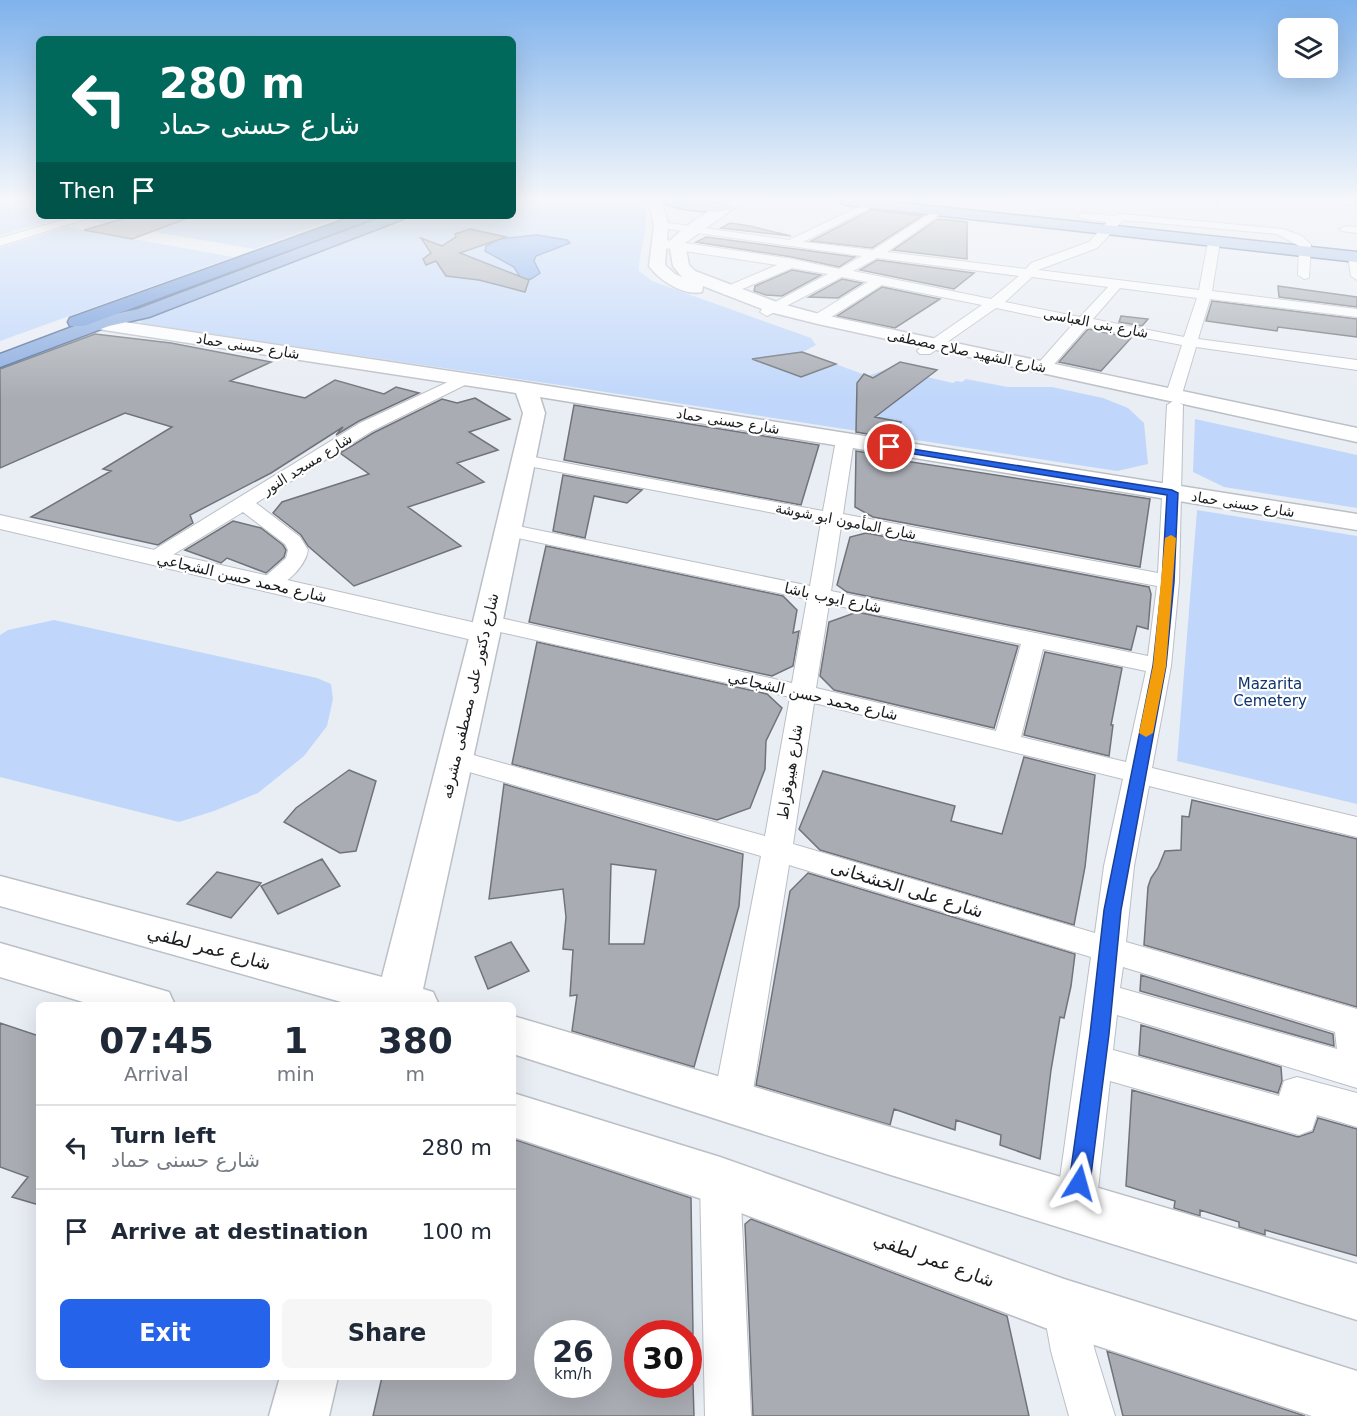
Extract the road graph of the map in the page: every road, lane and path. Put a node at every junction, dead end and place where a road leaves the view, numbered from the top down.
1 (216, 267) edge
2 (235, 267) edge
3 (243, 267) edge
4 (263, 267) edge
5 (658, 267) edge
6 (681, 267) edge
7 (783, 267) edge
8 (815, 267) edge
9 (851, 267) edge
10 (902, 267) edge
11 (915, 267) edge
12 (1036, 267) edge
13 (1207, 267) edge
14 (1304, 267) edge
15 (842, 272) junction
16 (914, 273) junction
17 (1028, 273) junction
18 (1304, 275) dead end
19 (881, 280) junction
20 (1117, 284) junction
21 (1202, 284) junction
22 (728, 291) junction
23 (995, 303) junction
24 (771, 310) junction
25 (1357, 313) edge
26 (818, 319) junction
27 (1084, 321) junction
28 (93, 322) junction
29 (1191, 342) junction
30 (929, 348) junction
31 (0, 351) edge
32 (0, 361) edge
33 (1357, 365) edge
34 (1043, 367) junction
35 (465, 379) junction
36 (523, 388) junction
37 (1175, 400) junction
38 (1357, 435) edge
39 (845, 440) junction
40 (1357, 446) edge
41 (523, 460) junction
42 (1172, 493) junction
43 (244, 503) junction
44 (832, 519) junction
45 (0, 522) edge
46 (1357, 522) edge
47 (508, 530) junction
48 (154, 558) junction
49 (1168, 582) junction
50 (268, 584) junction
51 (820, 595) junction
52 (486, 628) junction
53 (1034, 640) junction
54 (1159, 666) junction
55 (804, 693) junction
56 (1006, 742) junction
57 (455, 759) junction
58 (1138, 773) junction
59 (1357, 827) edge
60 (777, 850) junction
61 (0, 891) edge
62 (1107, 949) junction
63 (0, 960) edge
64 (1103, 997) junction
65 (143, 1002) edge
66 (400, 1002) edge
67 (404, 1002) edge
68 (1354, 1023) edge
69 (516, 1036) edge
70 (1096, 1061) junction
71 (1357, 1072) edge
72 (732, 1104) junction
73 (1357, 1110) edge
74 (516, 1116) edge
75 (720, 1181) junction
76 (1076, 1207) junction
77 (1357, 1292) edge
78 (1064, 1307) junction
79 (308, 1380) edge
80 (1357, 1401) edge
81 (299, 1416) edge
82 (728, 1416) edge
83 (1092, 1416) edge

1 - 28 highway
2 - 28 highway
3 - 28 highway
4 - 28 highway
5 - 24 main road, شارع الشهيد صلاح مصطفى
6 - 22 main road, شارع الشهيد صلاح مصطفى
7 - 22 street
8 - 15 street, شارع بنى العباسى
9 - 15 street
10 - 16 street
11 - 16 street
12 - 17 street
13 - 21 street
14 - 18 street
15 - 19 street, شارع بنى العباسى
15 - 24 street
16 - 17 street
16 - 19 street, شارع بنى العباسى
16 - 23 street, شارع بنى العباسى
17 - 20 street
17 - 23 street
19 - 26 street
20 - 21 street
20 - 27 street
21 - 25 street
21 - 29 street
22 - 24 main road, شارع الشهيد صلاح مصطفى
23 - 27 street, شارع بنى العباسى
23 - 30 street
24 - 26 main road, شارع الشهيد صلاح مصطفى
24 - 30 main road, شارع الشهيد صلاح مصطفى
26 - 30 main road, شارع الشهيد صلاح مصطفى
27 - 29 street, شارع بنى العباسى
27 - 34 street
28 - 31 highway
28 - 32 highway
28 - 35 main road, شارع حسنى حماد
29 - 33 street, شارع بنى العباسى
29 - 37 street
30 - 34 main road, شارع الشهيد صلاح مصطفى
30 - 37 main road, شارع الشهيد صلاح مصطفى
34 - 37 main road, شارع الشهيد صلاح مصطفى
35 - 36 main road, شارع حسنى حماد
35 - 43 street, شارع مسجد النور
36 - 39 main road, شارع حسنى حماد
36 - 41 main road, شارع دكتور على مصطفى مشرفه
37 - 38 main road, شارع الشهيد صلاح مصطفى
37 - 40 main road, شارع الشهيد صلاح مصطفى
37 - 42 street
39 - 42 main road, شارع حسنى حماد
39 - 44 street, شارع هيبوقراط
41 - 44 street, شارع المأمون ابو شوشة
41 - 47 main road, شارع دكتور على مصطفى مشرفه
42 - 46 main road, شارع حسنى حماد
42 - 49 street
43 - 48 street, شارع مسجد النور
43 - 50 street
44 - 49 street, شارع المأمون ابو شوشة
44 - 51 street, شارع هيبوقراط
45 - 48 street, شارع محمد حسن الشجاعي
47 - 51 street, شارع ايوب باشا
47 - 52 main road, شارع دكتور على مصطفى مشرفه
48 - 50 street, شارع محمد حسن الشجاعي
49 - 54 street
50 - 52 street, شارع محمد حسن الشجاعي
51 - 53 street, شارع ايوب باشا
51 - 55 street, شارع هيبوقراط
52 - 55 street, شارع محمد حسن الشجاعي
52 - 57 main road, شارع دكتور على مصطفى مشرفه
53 - 54 street, شارع ايوب باشا
53 - 56 street
54 - 58 street
55 - 56 street, شارع محمد حسن الشجاعي
55 - 60 street, شارع هيبوقراط
56 - 58 street, شارع محمد حسن الشجاعي
57 - 60 street, شارع على الخشخانى
57 - 67 main road, شارع دكتور على مصطفى مشرفه
58 - 59 street, شارع محمد حسن الشجاعي
58 - 62 street
60 - 62 street, شارع على الخشخانى
60 - 72 street, شارع هيبوقراط
61 - 66 main road, شارع عمر لطفي
62 - 64 street
62 - 68 street, شارع على الخشخانى
63 - 65 main road
64 - 70 street
64 - 71 street
68 - 71 street
69 - 72 main road
70 - 73 street
70 - 76 street
72 - 76 main road
74 - 75 main road, شارع عمر لطفي
75 - 78 main road, شارع عمر لطفي
75 - 82 street
76 - 77 main road
78 - 80 main road, شارع عمر لطفي
78 - 83 street
79 - 81 main road

